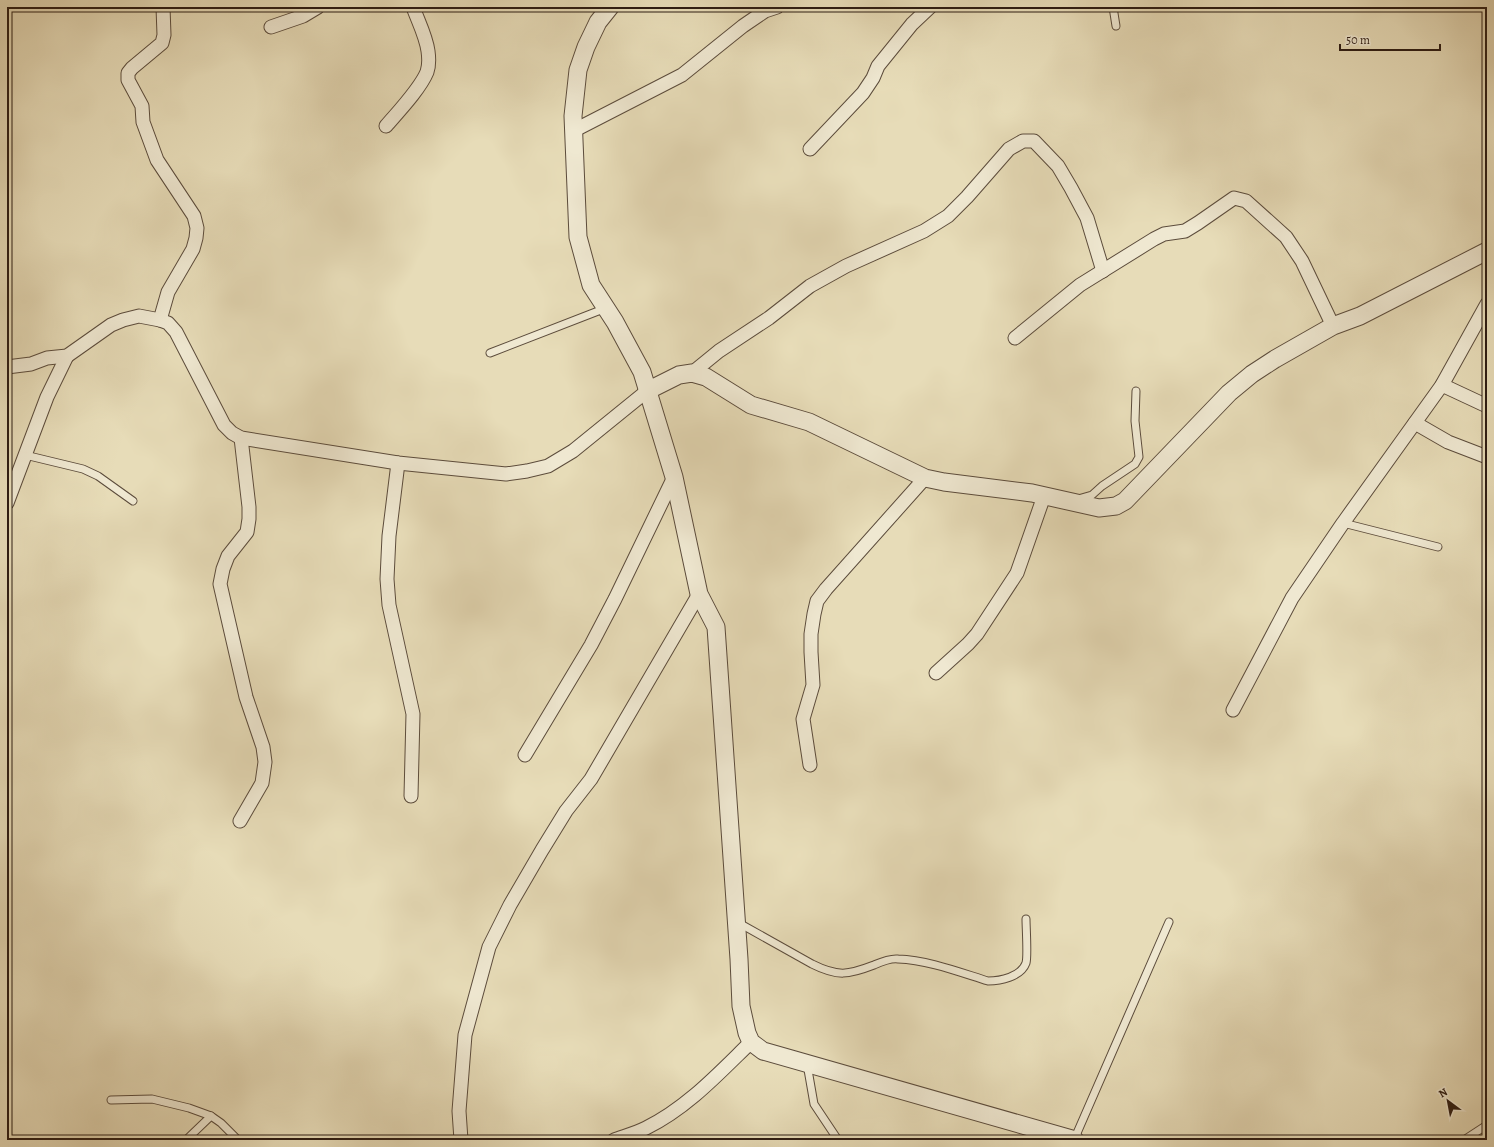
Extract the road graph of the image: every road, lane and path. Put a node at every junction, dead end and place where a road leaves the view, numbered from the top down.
1 (163, 7) edge
2 (318, 7) edge
3 (413, 7) edge
4 (610, 7) edge
5 (777, 7) edge
6 (930, 7) edge
7 (1113, 7) edge
8 (1116, 26) dead end
9 (271, 27) dead end
10 (386, 126) dead end
11 (573, 131) junction
12 (810, 149) dead end
13 (1487, 251) edge
14 (1103, 271) junction
15 (1487, 304) edge
16 (606, 308) junction
17 (160, 320) junction
18 (1333, 326) junction
19 (1015, 338) dead end
20 (490, 353) dead end
21 (67, 356) junction
22 (7, 367) edge
23 (692, 373) junction
24 (1442, 385) junction
25 (647, 391) junction
26 (1136, 391) dead end
27 (1487, 406) edge
28 (1415, 423) junction
29 (241, 438) junction
30 (25, 455) junction
31 (1487, 457) edge
32 (398, 463) junction
33 (674, 477) junction
34 (925, 478) junction
35 (1044, 496) junction
36 (134, 501) dead end
37 (1069, 501) junction
38 (7, 503) edge
39 (1343, 523) junction
40 (1438, 547) dead end
41 (699, 594) junction
42 (936, 673) dead end
43 (1233, 710) dead end
44 (524, 755) dead end
45 (810, 765) dead end
46 (410, 796) dead end
47 (240, 821) dead end
48 (1026, 919) dead end
49 (737, 922) junction
50 (1169, 922) dead end
51 (751, 1042) junction
52 (807, 1064) junction
53 (111, 1100) dead end
54 (211, 1116) junction
55 (1487, 1125) edge
56 (186, 1140) edge
57 (238, 1140) edge
58 (461, 1140) edge
59 (614, 1140) edge
60 (838, 1140) edge
61 (1075, 1140) edge
62 (1464, 1140) edge

1 - 17 street
2 - 9 street
3 - 10 street
4 - 11 street
5 - 11 street
6 - 12 street
7 - 8 lane
11 - 16 street
13 - 18 street
14 - 18 street
14 - 19 street
14 - 23 street
15 - 24 street
16 - 20 lane
16 - 25 street
17 - 21 street
17 - 29 street
18 - 37 street
21 - 22 street
21 - 30 street
23 - 25 street
23 - 34 street
24 - 27 street
24 - 28 street
25 - 32 street
25 - 33 street
26 - 37 lane
28 - 31 street
28 - 39 street
29 - 32 street
29 - 47 street
30 - 36 lane
30 - 38 street
32 - 46 street
33 - 41 street
33 - 44 street
34 - 35 street
34 - 45 street
35 - 37 street
35 - 42 street
39 - 40 lane
39 - 43 street
41 - 49 street
41 - 58 street
48 - 49 lane
49 - 51 street
50 - 61 lane
51 - 52 street
51 - 59 street
52 - 60 lane
52 - 61 street
53 - 54 lane
54 - 56 lane
54 - 57 lane
55 - 62 lane

